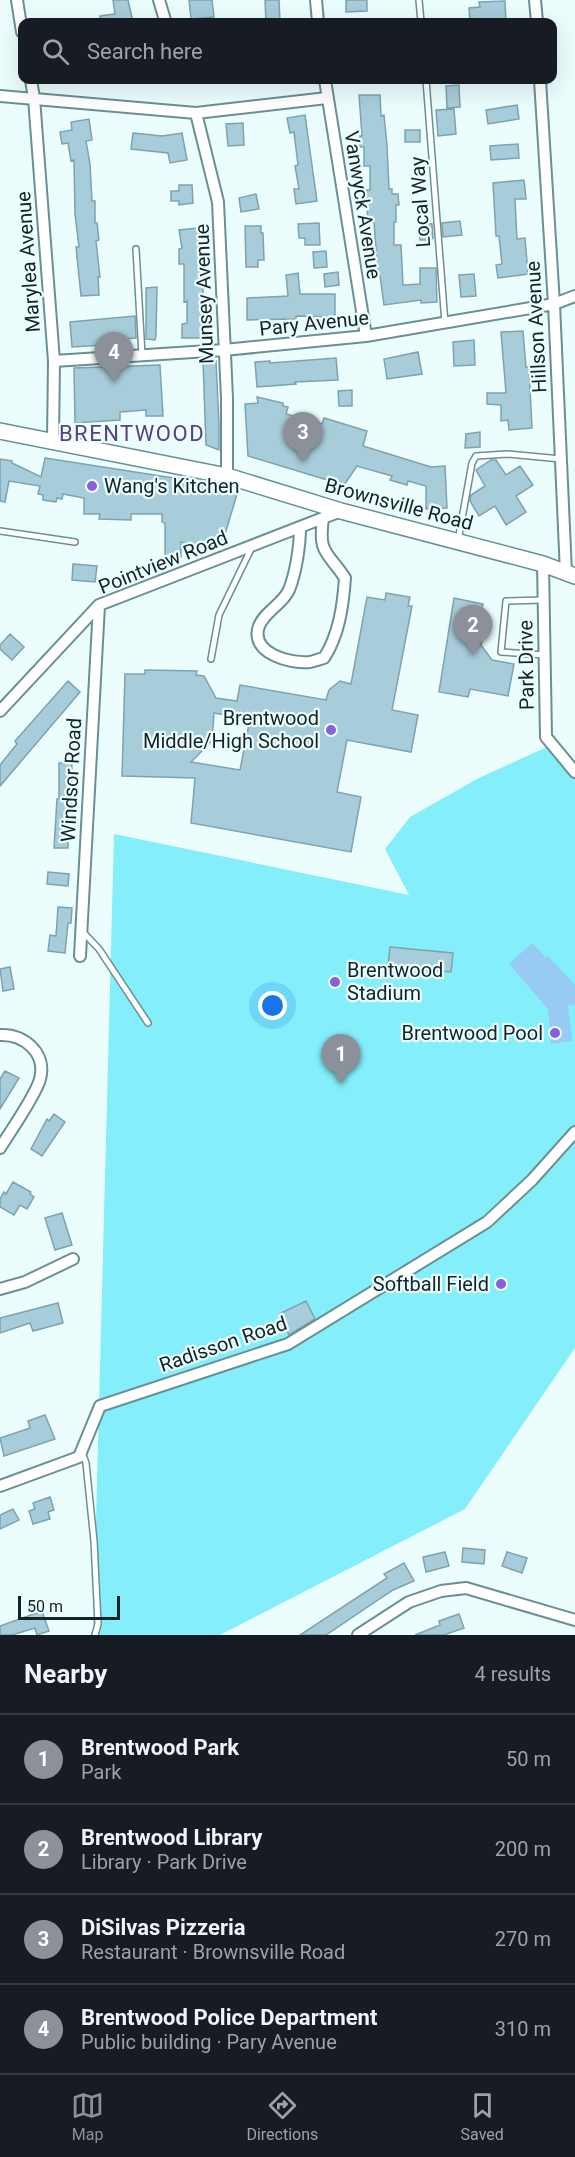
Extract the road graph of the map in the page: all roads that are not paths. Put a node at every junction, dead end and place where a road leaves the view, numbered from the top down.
1 (17, 0) edge
2 (159, 0) edge
3 (316, 0) edge
4 (419, 0) edge
5 (535, 0) edge
6 (20, 18) edge
7 (164, 18) edge
8 (318, 18) edge
9 (421, 18) edge
10 (537, 18) edge
11 (32, 84) edge
12 (325, 84) edge
13 (426, 84) edge
14 (540, 84) edge
15 (0, 96) edge
16 (34, 98) junction
17 (327, 98) junction
18 (196, 113) junction
19 (136, 249) dead end
20 (575, 296) edge
21 (554, 304) junction
22 (445, 323) junction
23 (366, 336) junction
24 (224, 350) junction
25 (142, 355) junction
26 (54, 361) junction
27 (0, 431) edge
28 (53, 441) junction
29 (561, 459) junction
30 (227, 476) junction
31 (341, 511) junction
32 (323, 518) junction
33 (300, 526) junction
34 (0, 531) edge
35 (75, 542) dead end
36 (458, 542) junction
37 (253, 545) junction
38 (543, 564) junction
39 (571, 575) edge
40 (543, 600) junction
41 (99, 605) junction
42 (545, 655) junction
43 (211, 659) dead end
44 (0, 711) edge
45 (563, 758) junction
46 (575, 761) edge
47 (575, 772) edge
48 (81, 929) junction
49 (80, 956) dead end
50 (148, 1023) dead end
51 (0, 1035) edge
52 (575, 1132) edge
53 (0, 1148) edge
54 (73, 1259) dead end
55 (0, 1289) edge
56 (82, 1451) junction
57 (0, 1486) edge
58 (575, 1620) edge
59 (95, 1635) edge
60 (358, 1635) edge

1 - 6 street
2 - 7 street
3 - 8 street
4 - 9 lane
5 - 10 street
11 - 16 street, Marylea Avenue
12 - 17 street, Vanwyck Avenue
13 - 22 lane, Local Way
14 - 21 street, Hillson Avenue
15 - 16 street
16 - 18 street
16 - 26 street, Marylea Avenue
17 - 18 street
17 - 23 street, Vanwyck Avenue
18 - 24 street, Munsey Avenue
19 - 25 lane
20 - 21 street, Pary Avenue
21 - 22 street, Pary Avenue
21 - 29 street, Hillson Avenue
22 - 23 street, Pary Avenue
23 - 24 street, Pary Avenue
24 - 25 street, Pary Avenue
24 - 30 street, Munsey Avenue
25 - 26 street, Pary Avenue
26 - 28 street, Marylea Avenue
27 - 28 main road, Brownsville Road
28 - 30 main road, Brownsville Road
29 - 36 lane
29 - 39 street, Hillson Avenue
30 - 31 main road, Brownsville Road
31 - 32 street, Pointview Road
31 - 36 main road, Brownsville Road
32 - 33 street, Pointview Road
32 - 33 street
33 - 37 street, Pointview Road
34 - 35 lane
36 - 38 main road, Brownsville Road
37 - 41 street, Pointview Road
37 - 43 lane
38 - 39 main road, Brownsville Road
38 - 40 street, Park Drive
40 - 42 street, Park Drive
40 - 42 lane
41 - 44 street, Pointview Road
41 - 48 street, Windsor Road
42 - 45 street, Park Drive
45 - 46 street
45 - 47 street, Park Drive
48 - 49 street, Windsor Road
48 - 50 lane
51 - 53 street
52 - 56 street, Radisson Road
54 - 55 street
56 - 57 street
56 - 59 lane
58 - 60 street

